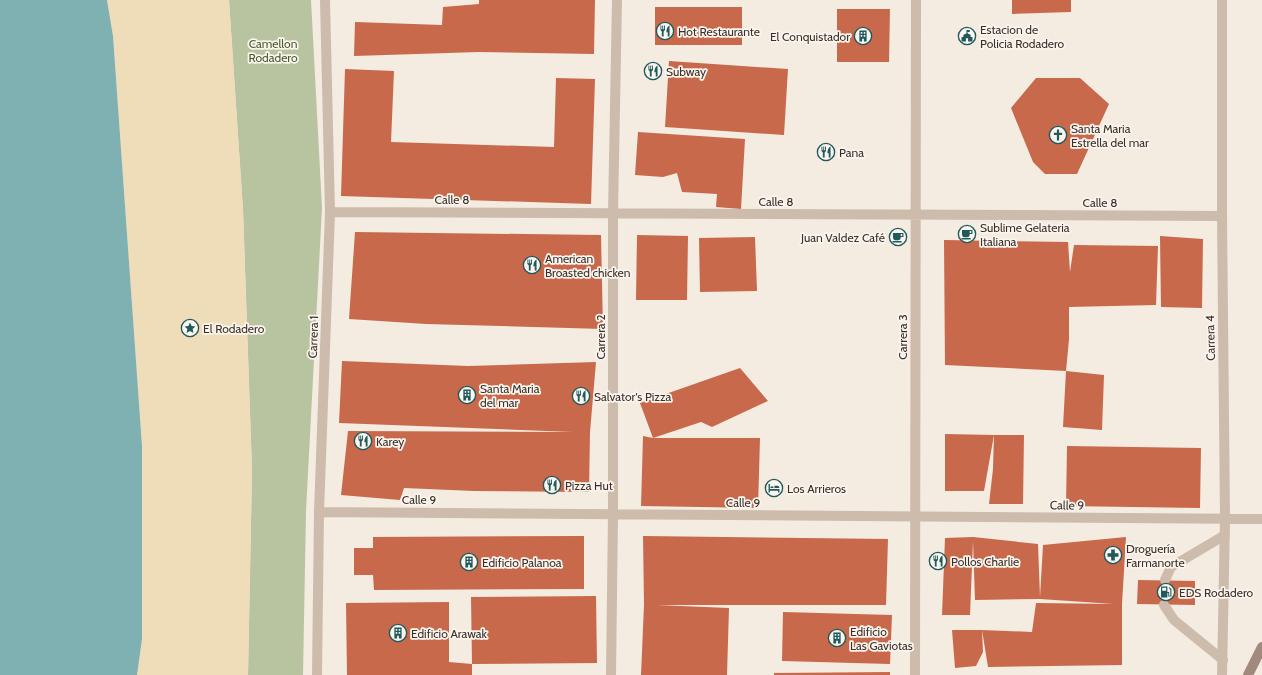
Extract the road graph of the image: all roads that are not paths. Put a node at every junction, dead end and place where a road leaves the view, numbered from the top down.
1 (325, 0) edge
2 (617, 0) edge
3 (916, 0) edge
4 (1222, 0) edge
5 (330, 212) junction
6 (613, 213) junction
7 (915, 214) junction
8 (1222, 216) junction
9 (320, 512) junction
10 (612, 514) junction
11 (915, 516) junction
12 (1225, 519) junction
13 (1262, 520) edge
14 (1225, 535) junction
15 (1165, 580) dead end
16 (1164, 605) dead end
17 (1262, 647) edge
18 (1223, 660) junction
19 (317, 675) edge
20 (611, 675) edge
21 (915, 675) edge
22 (1222, 675) edge
23 (1248, 675) edge

1 - 5 street, Carrera 1
2 - 6 street, Carrera 2
3 - 7 street, Carrera 3
4 - 8 street, Carrera 4
5 - 6 street, Calle 8
5 - 9 street, Carrera 1
6 - 7 street, Calle 8
6 - 10 street, Carrera 2
7 - 8 street, Calle 8
7 - 11 street, Carrera 3
8 - 12 street, Carrera 4
9 - 10 street, Calle 9
9 - 19 street, Carrera 1
10 - 11 street, Calle 9
10 - 20 street, Carrera 2
11 - 12 street, Calle 9
11 - 21 street, Carrera 3
12 - 13 street, Calle 9
12 - 14 street, Carrera 4
14 - 15 street
14 - 18 street, Carrera 4
16 - 18 street
17 - 23 main road
18 - 22 street, Carrera 4

